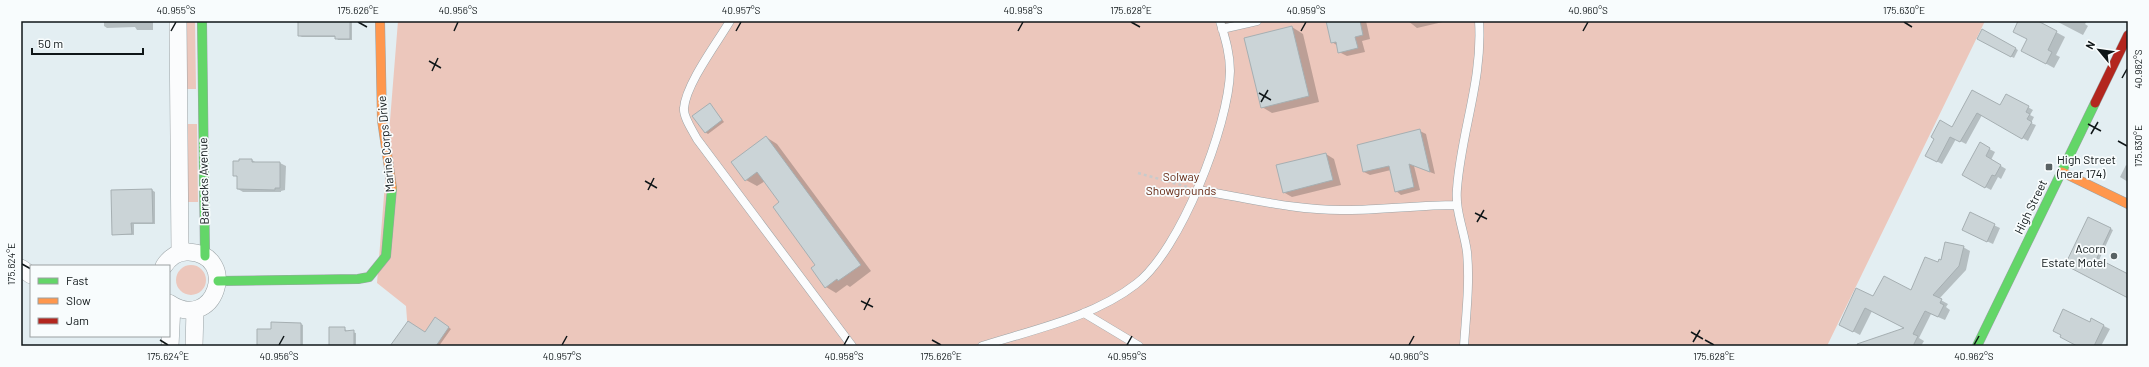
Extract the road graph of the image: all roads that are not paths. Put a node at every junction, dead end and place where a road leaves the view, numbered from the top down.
1 (178, 21) edge
2 (202, 21) edge
3 (380, 21) edge
4 (730, 21) edge
5 (1220, 21) edge
6 (1257, 21) edge
7 (1479, 21) edge
8 (1222, 29) junction
9 (2128, 35) edge
10 (203, 106) junction
11 (180, 107) junction
12 (2062, 172) junction
13 (1198, 190) junction
14 (2128, 204) edge
15 (1456, 205) junction
16 (180, 253) junction
17 (205, 256) junction
18 (165, 265) edge
19 (21, 268) edge
20 (30, 274) edge
21 (218, 281) junction
22 (171, 304) edge
23 (195, 310) junction
24 (1084, 313) junction
25 (170, 346) edge
26 (194, 346) edge
27 (852, 346) edge
28 (982, 346) edge
29 (1139, 346) edge
30 (1464, 346) edge
31 (1976, 346) edge

1 - 11 street, Barracks Avenue
2 - 10 main road, Barracks Avenue
3 - 21 main road, Marine Corps Drive
4 - 27 lane
5 - 8 lane
6 - 8 lane
7 - 15 lane
8 - 13 lane
9 - 12 main road, High Street
10 - 11 street
10 - 17 main road, Barracks Avenue
11 - 16 street, Barracks Avenue
12 - 14 main road
12 - 31 main road, High Street
13 - 15 lane
13 - 24 lane
15 - 30 lane
16 - 17 street
16 - 18 street
17 - 21 street
19 - 20 street
21 - 23 street
22 - 23 street
22 - 25 street
23 - 26 street
24 - 28 lane
24 - 29 lane

